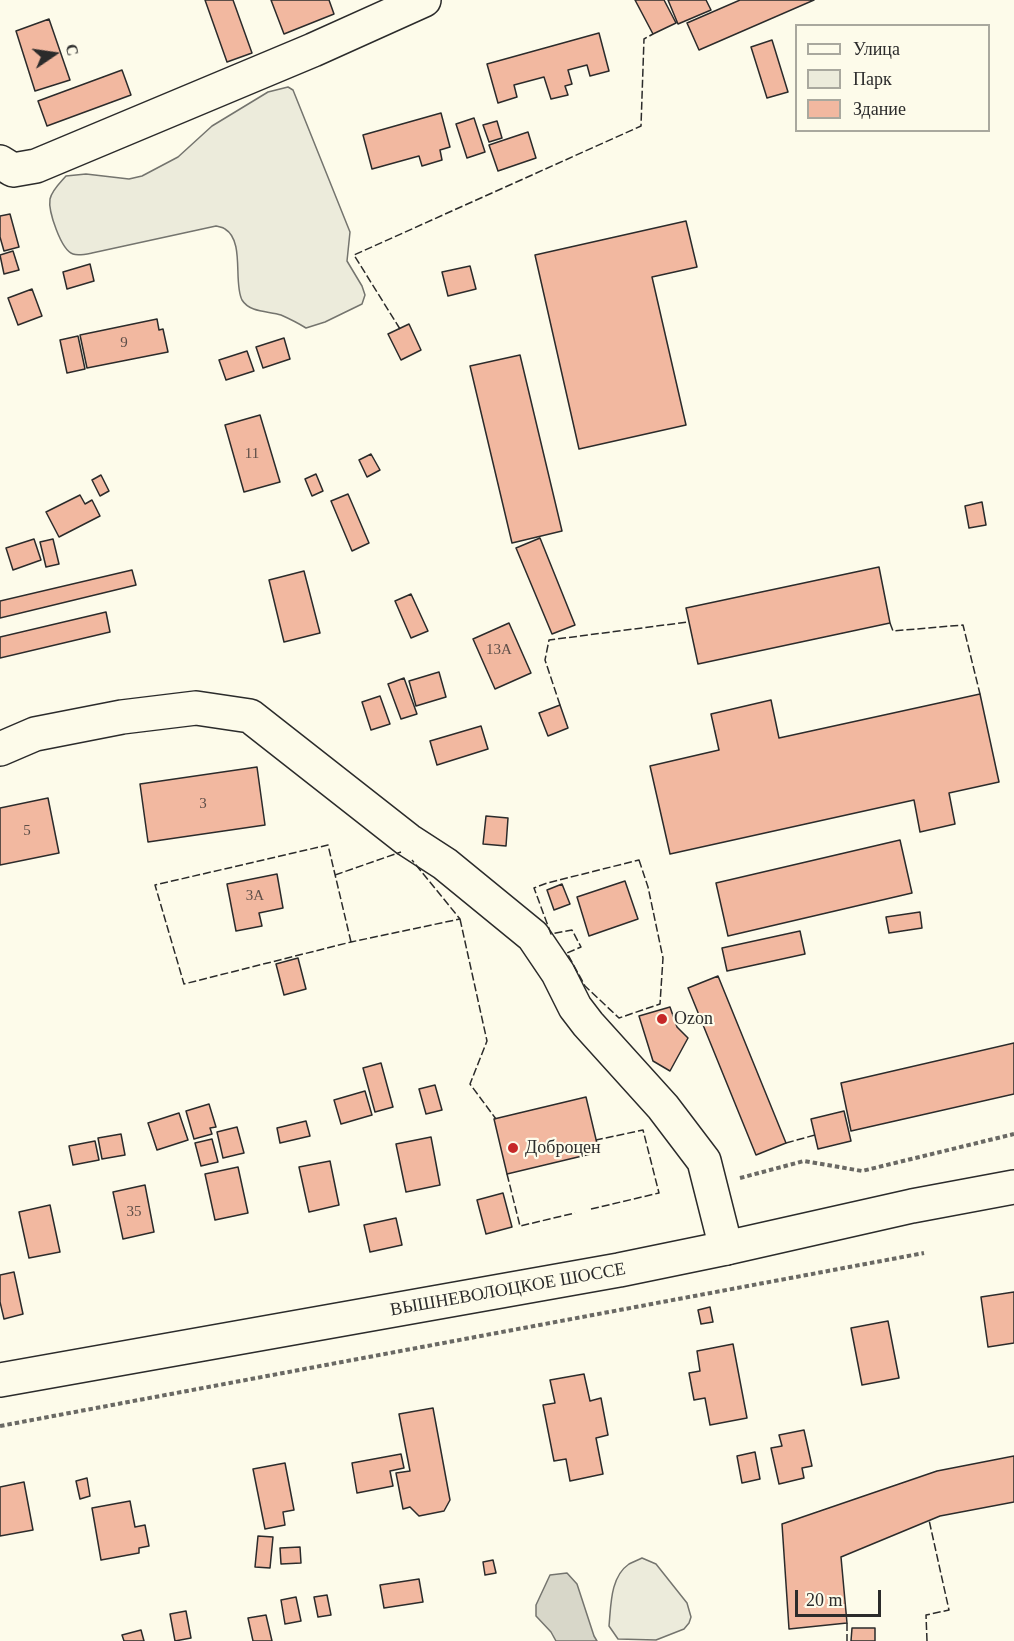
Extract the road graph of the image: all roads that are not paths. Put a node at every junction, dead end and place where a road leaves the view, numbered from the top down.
1 (424, 0) edge
2 (0, 162) edge
3 (0, 749) edge
4 (1014, 1186) edge
5 (726, 1248) junction
6 (0, 1380) edge

1 - 2 main road
3 - 5 main road
4 - 5 main road, ВЫШНЕВОЛОЦКОЕ ШОССЕ
5 - 6 main road, ВЫШНЕВОЛОЦКОЕ ШОССЕ

